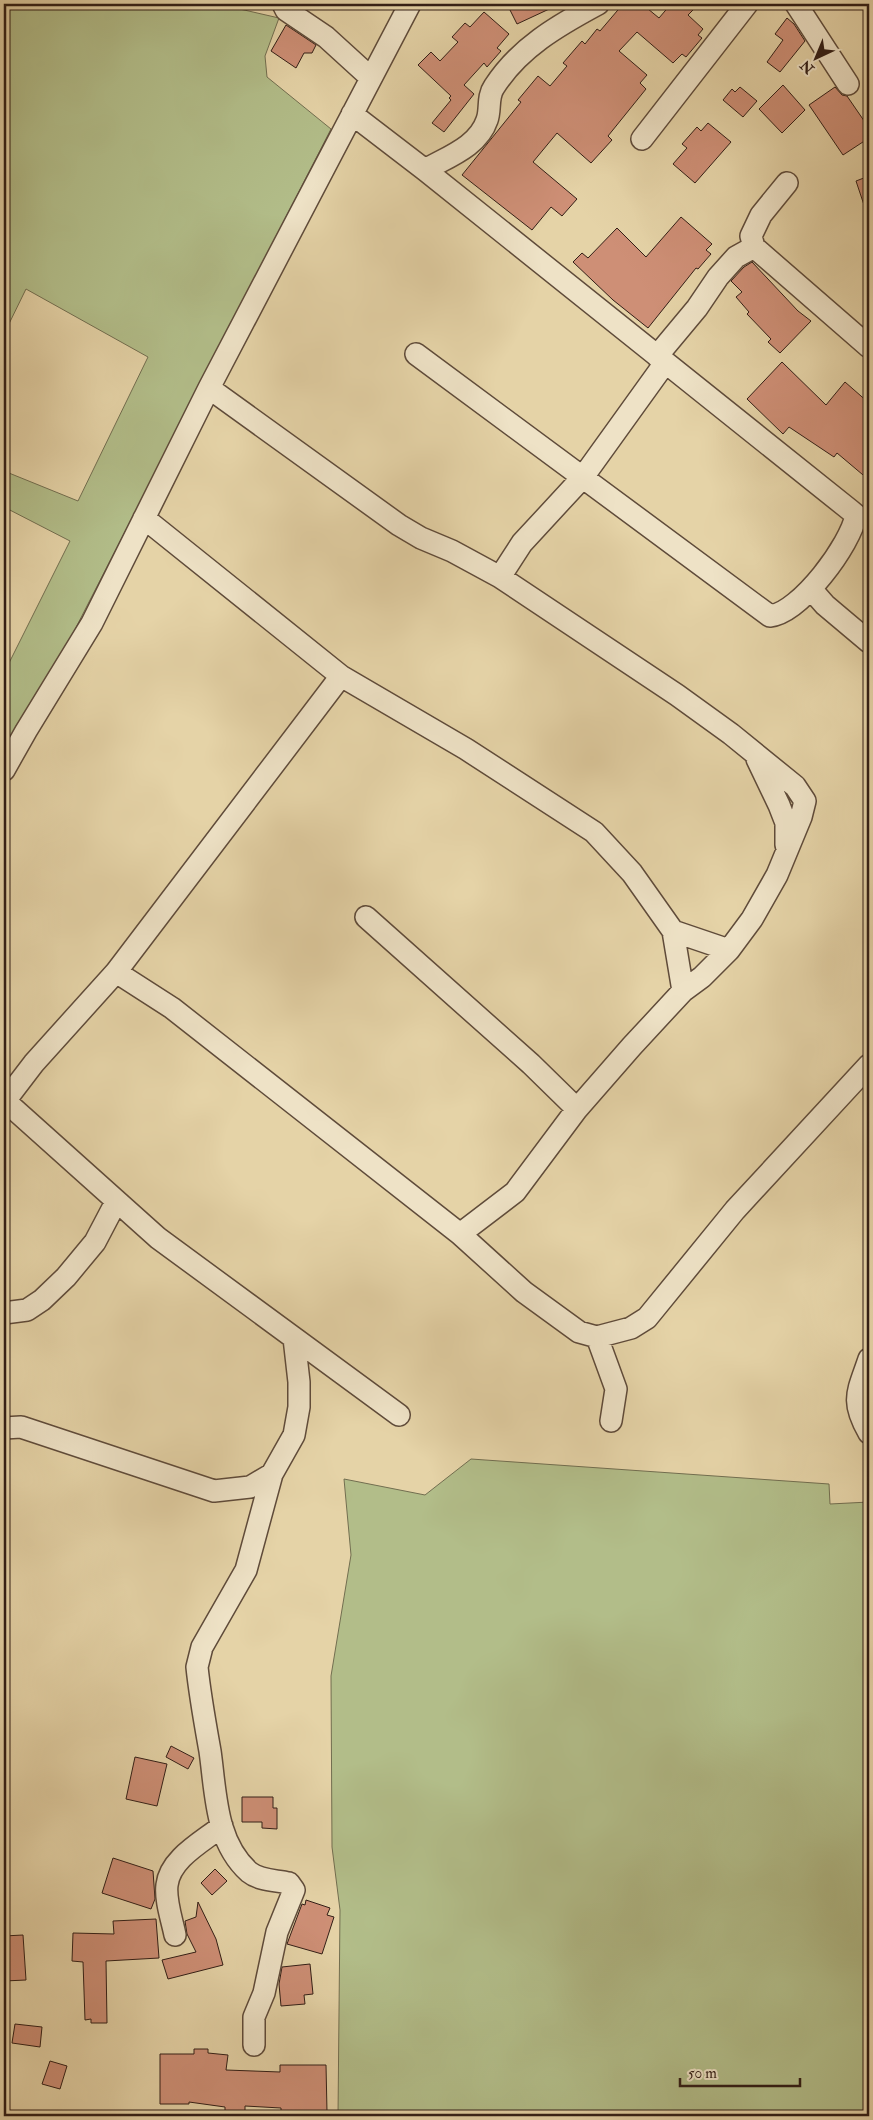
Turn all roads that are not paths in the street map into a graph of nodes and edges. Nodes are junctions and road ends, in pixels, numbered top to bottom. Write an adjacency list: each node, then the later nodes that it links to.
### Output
1 (283, 4): 6 (street)
2 (410, 4): 6 (street)
3 (598, 4): 10 (street)
4 (748, 4): 9 (street)
5 (796, 4): 7 (street)
6 (371, 78): 8 (street)
7 (848, 84)
8 (352, 114): 10 (street); 16 (street)
9 (642, 139)
10 (426, 170): 15 (street)
11 (787, 183): 12 (street)
12 (754, 247): 13 (street); 15 (street)
13 (869, 347)
14 (416, 354): 17 (street)
15 (661, 359): 17 (street); 20 (street)
16 (209, 388): 18 (street); 19 (street)
17 (583, 477): 19 (street); 20 (street)
18 (144, 518): 22 (street); 23 (street)
19 (500, 577): 26 (street)
20 (811, 589): 21 (street)
21 (869, 642)
22 (342, 676): 25 (street); 27 (street)
23 (4, 770)
24 (366, 917): 31 (street)
25 (673, 931): 26 (street); 28 (street)
26 (729, 950): 28 (street)
27 (116, 972): 30 (street); 33 (street)
28 (683, 991): 31 (street)
29 (869, 1065): 35 (street)
30 (4, 1100): 32 (street)
31 (577, 1109): 33 (street)
32 (116, 1202): 34 (street); 36 (street)
33 (460, 1234): 35 (street)
34 (4, 1313)
35 (597, 1337): 39 (street)
36 (294, 1338): 38 (street); 42 (street)
37 (869, 1359): 41 (street)
38 (399, 1415)
39 (611, 1421)
40 (4, 1428): 42 (street)
41 (869, 1433)
42 (272, 1474): 43 (street)
43 (222, 1826): 44 (street); 45 (street)
44 (175, 1935)
45 (254, 2045)

